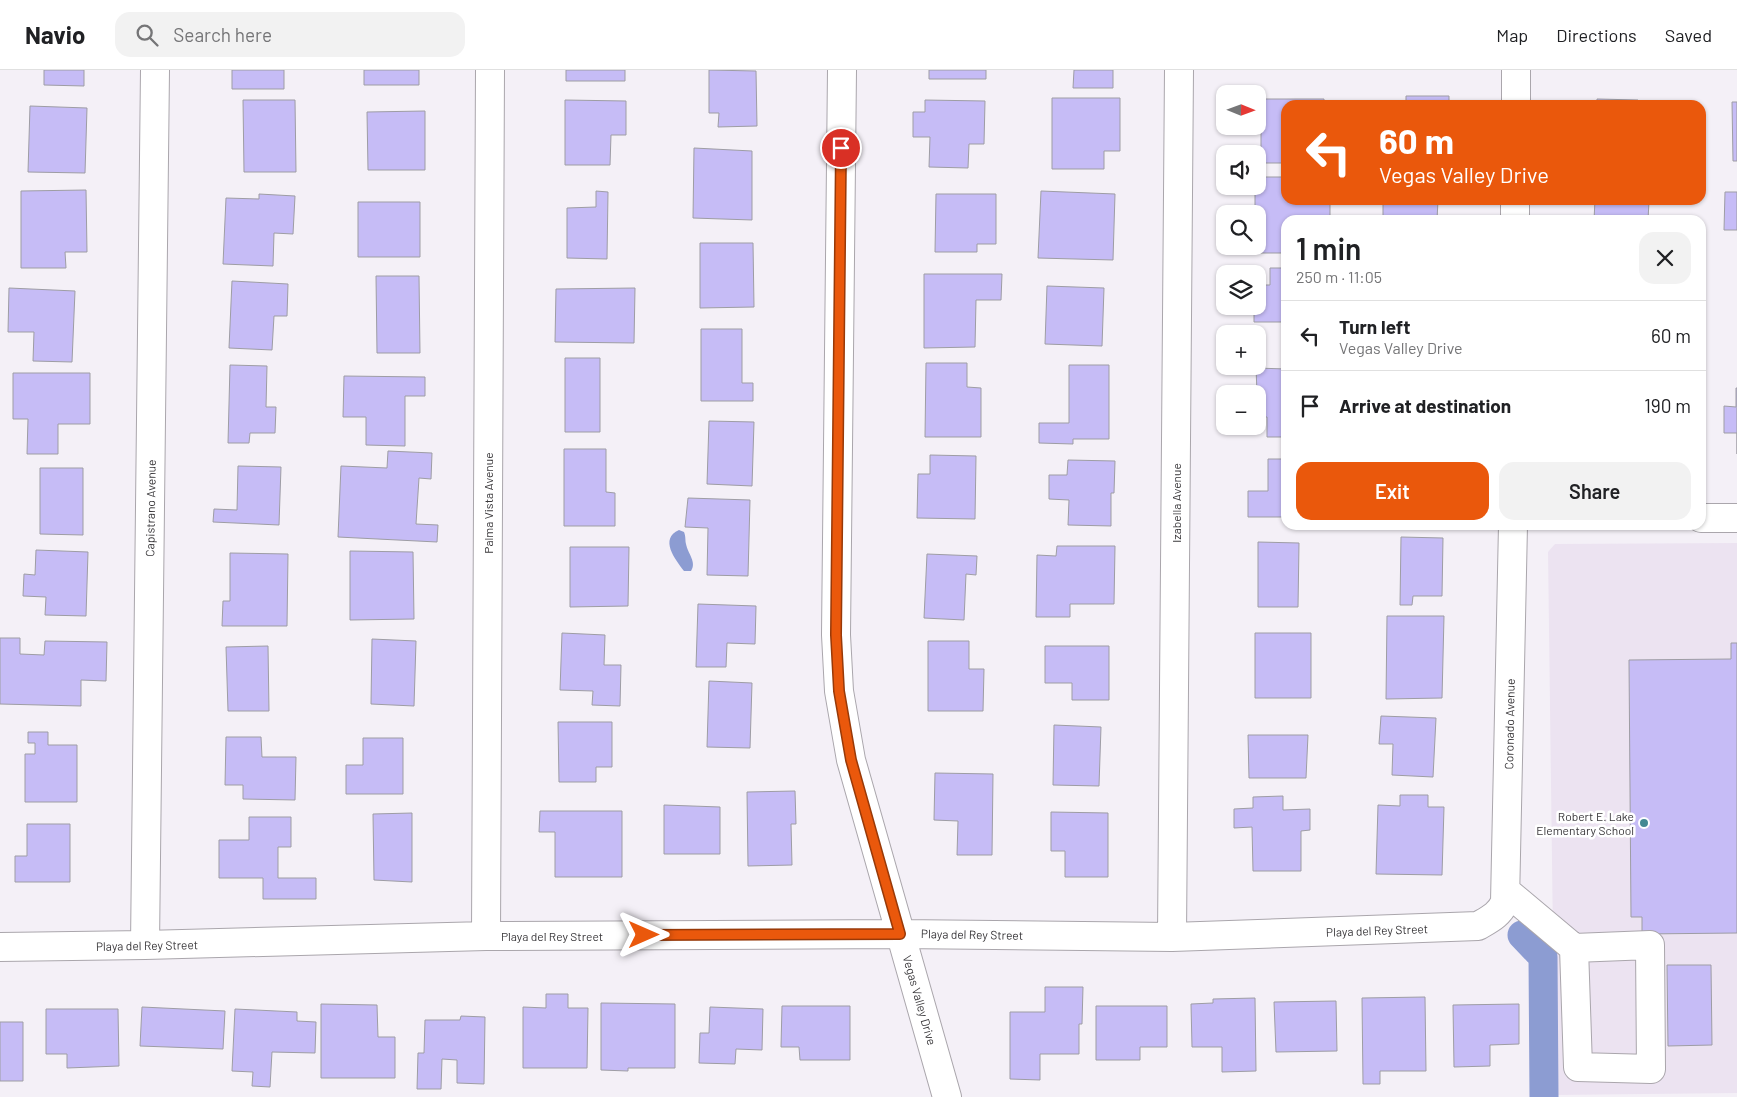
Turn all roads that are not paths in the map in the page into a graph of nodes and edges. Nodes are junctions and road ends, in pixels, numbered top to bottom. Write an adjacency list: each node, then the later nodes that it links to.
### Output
1 (155, 70): 15 (street, Capistrano Avenue)
2 (490, 70): 13 (street, Palma Vista Avenue)
3 (842, 70): 12 (street, Vegas Valley Drive)
4 (1179, 70): 14 (street, Izabella Avenue)
5 (1516, 70): 6 (street)
6 (1516, 100)
7 (1706, 518): 8 (street)
8 (1737, 518)
9 (1512, 530): 10 (street, Coronado Avenue)
10 (1506, 891): 11 (street, Coronado Avenue); 17 (street)
11 (1493, 918): 14 (street, Playa del Rey Street)
12 (900, 934): 13 (street, Playa del Rey Street); 14 (street, Playa del Rey Street); 18 (street, Vegas Valley Drive)
13 (486, 936): 15 (street, Playa del Rey Street)
14 (1172, 937)
15 (145, 946): 16 (street, Playa del Rey Street)
16 (0, 948)
17 (1574, 948): 17 (street)
18 (947, 1097)

